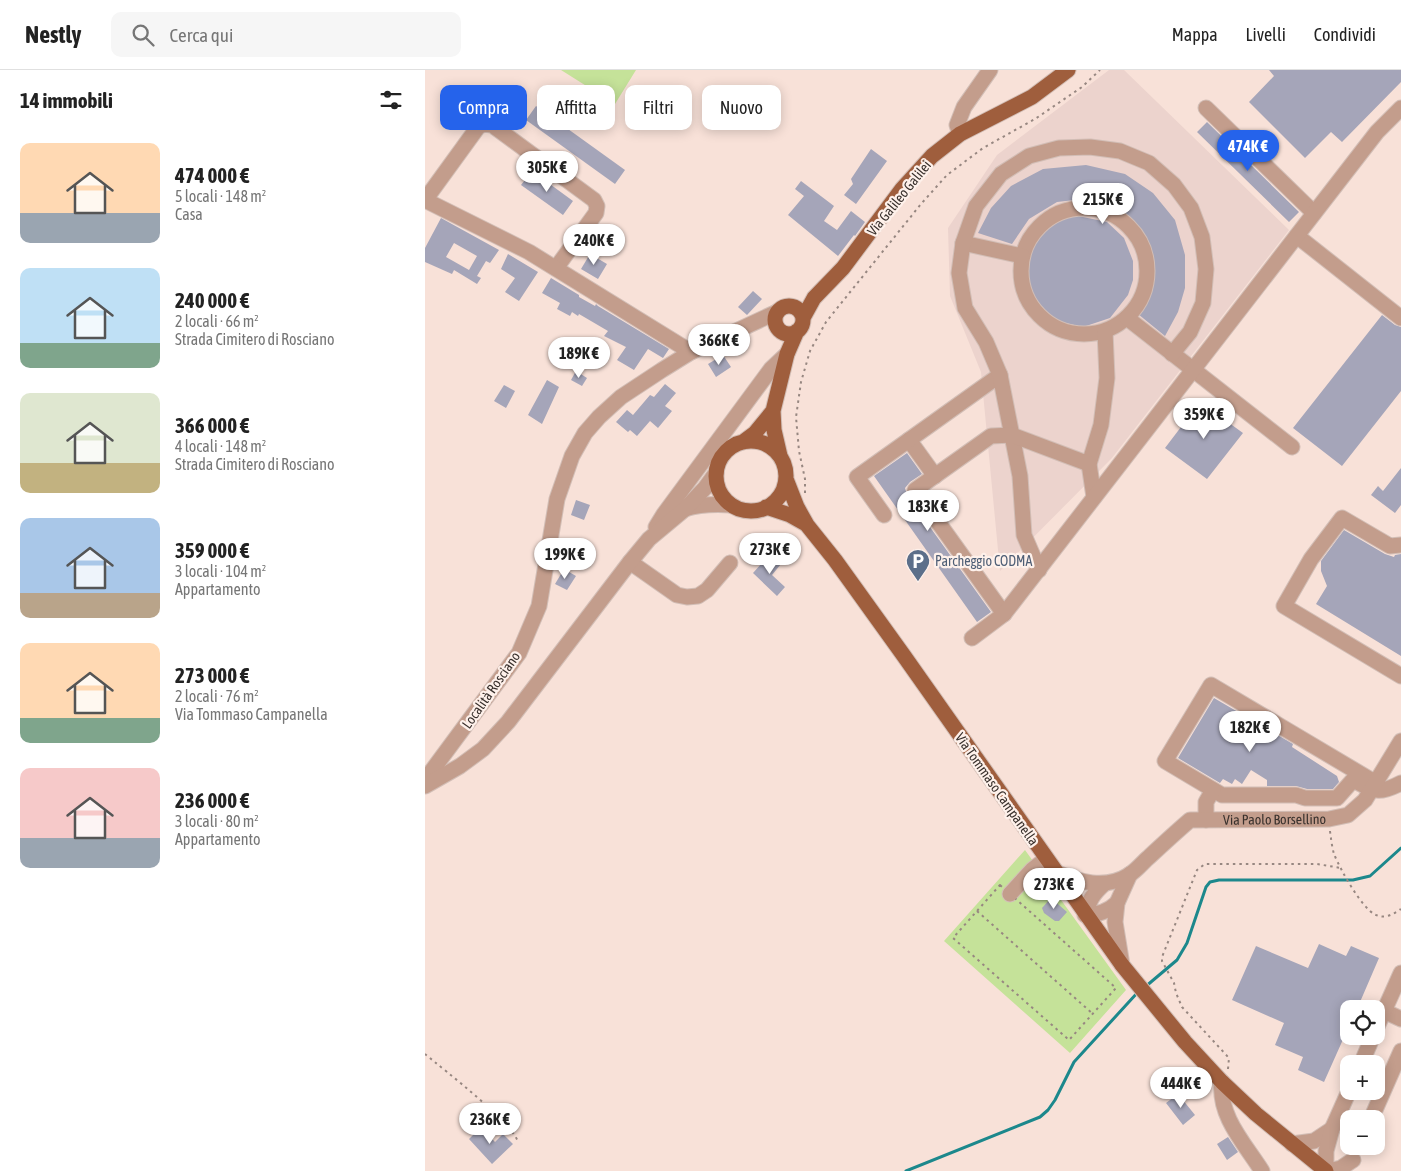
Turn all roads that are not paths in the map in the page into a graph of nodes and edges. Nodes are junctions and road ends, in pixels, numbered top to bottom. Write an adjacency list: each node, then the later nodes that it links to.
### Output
1 (990, 70): 5 (street)
2 (1068, 70): 5 (main road, Via Galileo Galilei)
3 (1206, 108): 7 (street)
4 (1401, 108): 7 (street)
5 (960, 134): 14 (main road, Via Galileo Galilei)
6 (425, 200): 11 (street); 11 (street)
7 (1314, 213): 8 (street)
8 (1297, 236): 13 (street); 19 (street)
9 (963, 243): 10 (street); 18 (street); 20 (street)
10 (1022, 256): 12 (street); 15 (street)
11 (556, 268): 16 (street)
12 (1127, 318): 15 (street); 18 (street)
13 (1401, 318)
14 (788, 321): 16 (street, Località Rosciano); 17 (main road)
15 (1105, 331): 27 (street)
16 (691, 352): 46 (street, Località Rosciano)
17 (787, 354): 21 (main road); 37 (street)
18 (1173, 354): 19 (street)
19 (1194, 371): 25 (street); 31 (street)
20 (1000, 375): 22 (street); 23 (street)
21 (773, 411): 24 (main road); 26 (main road)
22 (1012, 435): 27 (street); 29 (street); 41 (street)
23 (909, 440): 29 (street); 35 (street)
24 (743, 442): 26 (main road); 28 (main road)
25 (1292, 447)
26 (781, 458): 30 (main road)
27 (1089, 464): 31 (street)
28 (716, 473): 32 (main road); 34 (street, Località Rosciano)
29 (935, 476): 42 (street)
30 (786, 479): 33 (main road); 36 (main road, Via Tommaso Campanella)
31 (1094, 497): 41 (street)
32 (731, 505): 33 (main road); 34 (street, Località Rosciano)
33 (766, 507): 36 (main road, Via Tommaso Campanella)
34 (685, 509): 37 (street, Località Rosciano)
35 (883, 515)
36 (807, 524): 52 (main road, Via Tommaso Campanella)
37 (649, 539): 39 (street, Località Rosciano)
38 (1401, 545): 44 (street)
39 (630, 562): 40 (street); 48 (street, Località Rosciano)
40 (730, 563)
41 (1039, 570): 42 (street)
42 (1004, 614): 43 (street)
43 (972, 638)
44 (1401, 676)
45 (1401, 741): 49 (street, Via Paolo Borsellino)
46 (425, 780)
47 (1401, 783): 49 (street)
48 (425, 786)
49 (1374, 786): 50 (street); 50 (street); 51 (street, Via Paolo Borsellino)
50 (1213, 790): 51 (street)
51 (1206, 820): 53 (street, Via Paolo Borsellino)
52 (1051, 866): 54 (street, Via Paolo Borsellino); 55 (street); 57 (main road, Via Tommaso Campanella)
53 (1130, 874): 54 (street, Via Paolo Borsellino); 56 (street, Via Paolo Borsellino)
54 (1104, 884): 57 (street)
55 (1010, 894)
56 (1117, 902): 57 (street); 58 (street, Via Paolo Borsellino)
57 (1085, 915): 58 (main road, Via Tommaso Campanella)
58 (1122, 965): 64 (main road, Via Tommaso Campanella)
59 (1401, 973): 60 (street)
60 (1385, 1009)
61 (1385, 1011): 62 (street)
62 (1401, 1019)
63 (1401, 1051): 66 (street)
64 (1225, 1076): 68 (main road, Via Tommaso Campanella); 70 (street)
65 (1345, 1100): 67 (street)
66 (1375, 1110)
67 (1332, 1129): 68 (street); 71 (street)
68 (1292, 1144): 71 (main road, Via Tommaso Campanella)
69 (1354, 1159): 71 (street)
70 (1262, 1171)
71 (1327, 1171)

